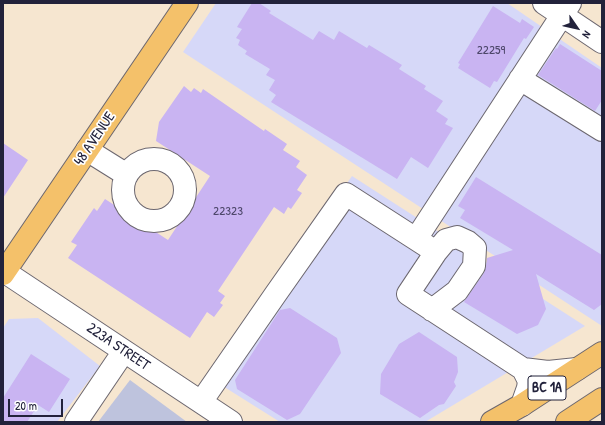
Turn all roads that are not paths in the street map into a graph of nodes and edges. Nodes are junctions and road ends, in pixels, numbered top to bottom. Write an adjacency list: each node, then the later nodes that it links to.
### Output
1 (187, 3): 7 (main road, 48 AVENUE)
2 (544, 3): 3 (street)
3 (566, 9): 4 (street); 5 (street)
4 (602, 42)
5 (520, 79): 6 (street); 9 (street)
6 (602, 130)
7 (87, 150): 8 (street); 11 (main road, 48 AVENUE)
8 (127, 175)
9 (416, 239): 10 (street); 18 (street)
10 (436, 252): 12 (street); 12 (street)
11 (4, 273): 13 (street, 223A STREET)
12 (432, 310): 15 (street)
13 (124, 351): 18 (street, 223A STREET); 20 (street)
14 (602, 353): 16 (main road, BC 1A)
15 (523, 369): 16 (street); 19 (street)
16 (577, 369): 19 (main road, BC 1A)
17 (602, 399): 23 (main road, BC 1A)
18 (202, 402): 21 (street, 223A STREET)
19 (522, 405): 22 (main road, BC 1A)
20 (76, 422)
21 (231, 422)
22 (492, 422)
23 (567, 422)

